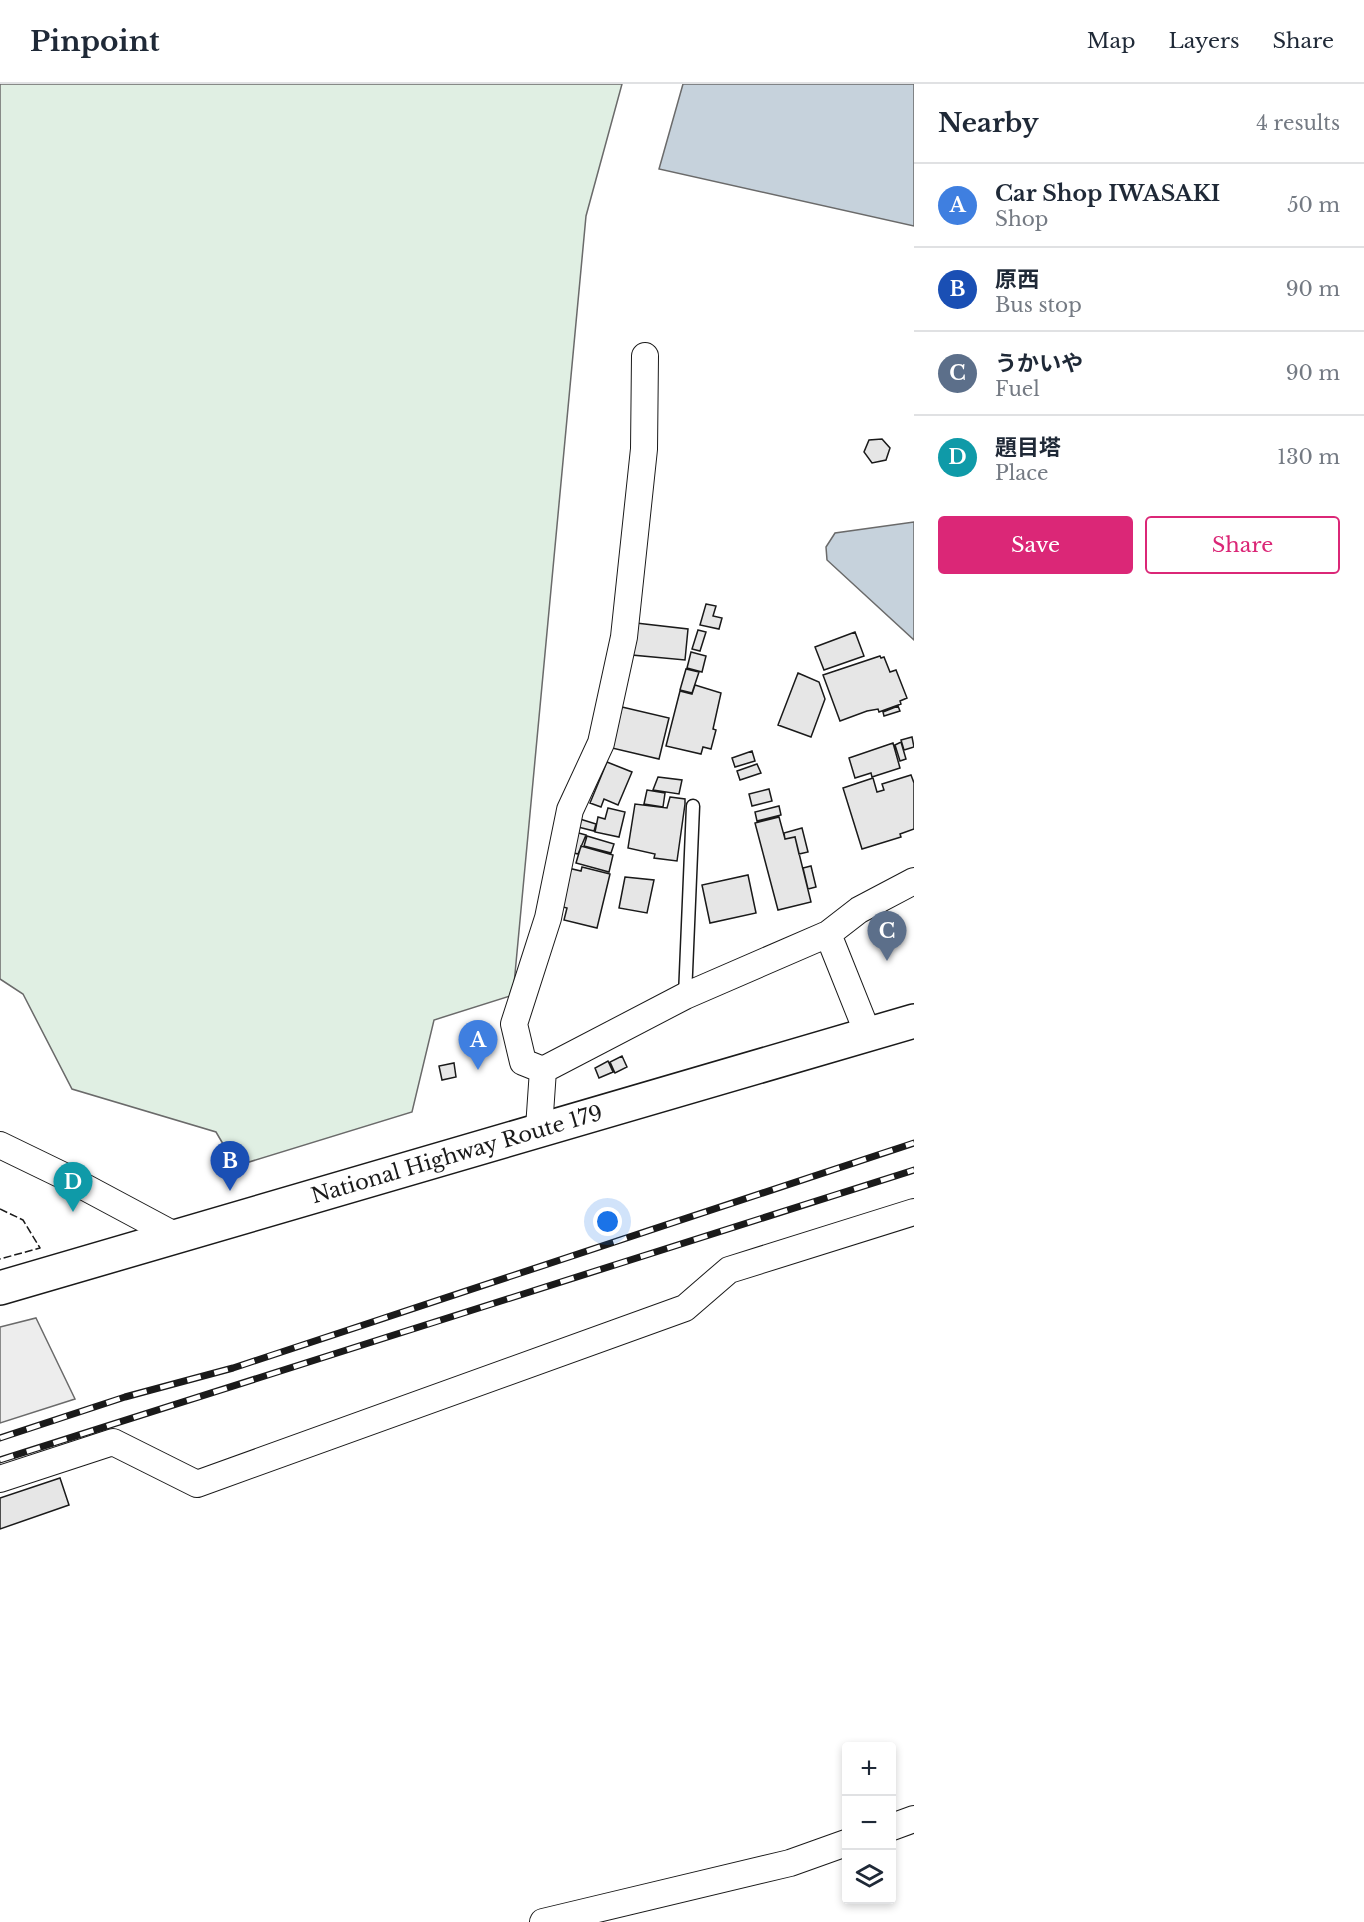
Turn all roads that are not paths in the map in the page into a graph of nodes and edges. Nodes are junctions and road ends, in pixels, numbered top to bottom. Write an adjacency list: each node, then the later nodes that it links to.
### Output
1 (645, 356): 8 (street)
2 (693, 806): 5 (lane)
3 (914, 880): 4 (street)
4 (828, 934): 5 (street); 7 (street)
5 (685, 996): 8 (street)
6 (914, 1021): 7 (highway, National Highway Route 179)
7 (868, 1034): 9 (highway, National Highway Route 179)
8 (543, 1070): 9 (street)
9 (539, 1128): 12 (highway, National Highway Route 179)
10 (0, 1145): 12 (street)
11 (914, 1212): 14 (street)
12 (178, 1237): 13 (highway, National Highway Route 179)
13 (0, 1288)
14 (0, 1479)
15 (914, 1819): 16 (street)
16 (896, 1825)
17 (842, 1844): 18 (street)
18 (543, 1922)

